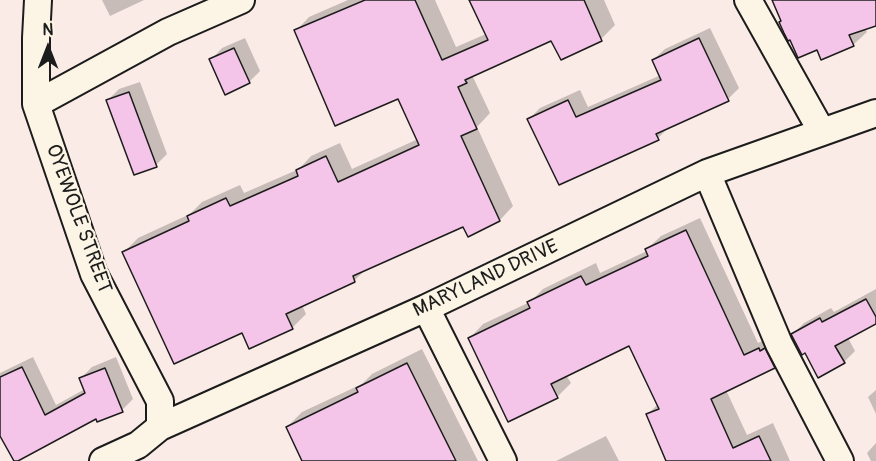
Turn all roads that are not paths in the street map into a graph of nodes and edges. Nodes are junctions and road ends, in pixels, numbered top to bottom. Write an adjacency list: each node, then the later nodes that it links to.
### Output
1 (38, 0): 4 (street, OYEWOLE STREET)
2 (241, 0): 4 (street)
3 (748, 0): 6 (street)
4 (36, 104): 9 (street, OYEWOLE STREET)
5 (876, 113): 6 (street, MARYLAND DRIVE)
6 (822, 132): 7 (street, MARYLAND DRIVE)
7 (707, 173): 8 (street, MARYLAND DRIVE); 12 (street)
8 (426, 308): 9 (street, MARYLAND DRIVE); 11 (street)
9 (160, 428): 10 (street, MARYLAND DRIVE)
10 (103, 461)
11 (503, 461)
12 (840, 461)

